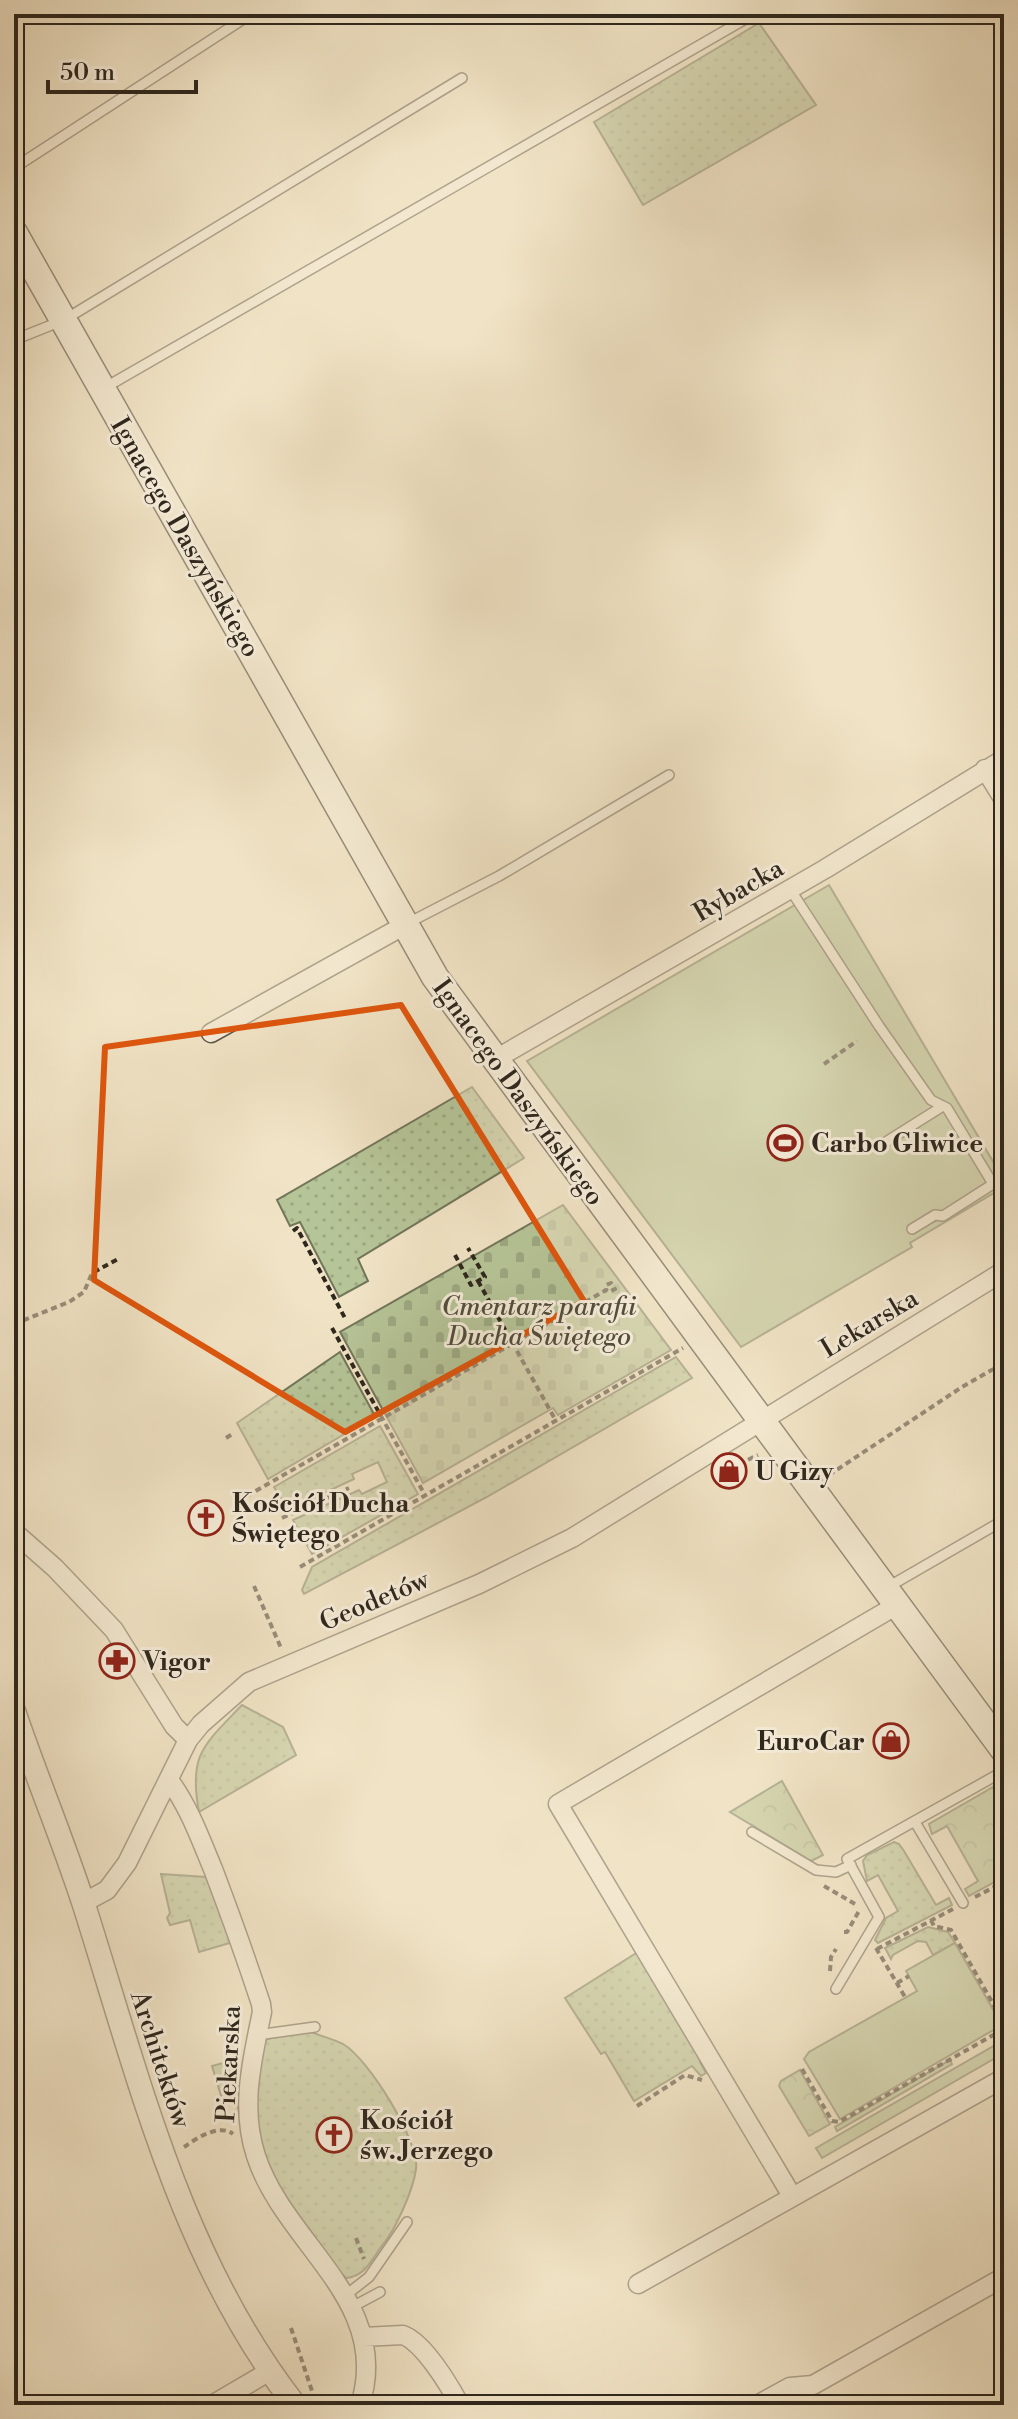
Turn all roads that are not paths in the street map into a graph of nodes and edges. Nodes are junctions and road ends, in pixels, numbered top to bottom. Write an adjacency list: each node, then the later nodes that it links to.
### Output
1 (251, 14): 4 (lane)
2 (754, 14): 8 (lane, Ignacego Daszyńskiego)
3 (462, 78): 6 (lane)
4 (14, 168)
5 (14, 233): 6 (main road, Ignacego Daszyńskiego)
6 (64, 320): 7 (lane); 8 (main road, Ignacego Daszyńskiego)
7 (14, 340)
8 (103, 389): 14 (main road, Ignacego Daszyńskiego)
9 (1004, 759): 10 (street, Rybacka)
10 (985, 769): 12 (street); 13 (street, Rybacka)
11 (669, 775): 14 (lane)
12 (1004, 800)
13 (790, 889): 16 (street, Rybacka); 17 (lane)
14 (405, 925): 15 (street); 16 (main road, Ignacego Daszyńskiego)
15 (211, 1033)
16 (494, 1060): 21 (main road, Ignacego Daszyńskiego)
17 (943, 1106): 18 (lane); 19 (lane)
18 (881, 1145)
19 (912, 1229)
20 (1004, 1271): 21 (street, Lekarska)
21 (760, 1420): 24 (main road, Ignacego Daszyńskiego); 26 (street, Geodetów)
22 (1004, 1520): 24 (lane)
23 (14, 1532): 26 (street)
24 (891, 1597): 27 (main road, Ignacego Daszyńskiego); 39 (street)
25 (14, 1711): 33 (street, Architektów)
26 (188, 1740): 29 (street, Geodetów)
27 (1004, 1750)
28 (1004, 1771): 30 (lane)
29 (169, 1780): 33 (street, Geodetów); 37 (street, Piekarska)
30 (915, 1822): 32 (lane); 34 (lane)
31 (752, 1832): 32 (lane)
32 (851, 1865): 35 (lane)
33 (83, 1903): 46 (street, Architektów)
34 (963, 1903)
35 (836, 1989)
36 (315, 2027): 37 (lane)
37 (257, 2035): 44 (street, Piekarska)
38 (1004, 2078): 39 (street)
39 (792, 2196): 42 (street)
40 (407, 2222): 44 (lane)
41 (1004, 2277): 51 (street)
42 (638, 2284)
43 (380, 2292): 44 (lane)
44 (349, 2301): 45 (street, Piekarska)
45 (363, 2337): 49 (street, Piekarska); 50 (street)
46 (270, 2371): 47 (street, Architektów); 48 (street)
47 (306, 2403)
48 (212, 2405)
49 (360, 2405)
50 (460, 2405)
51 (757, 2405)

